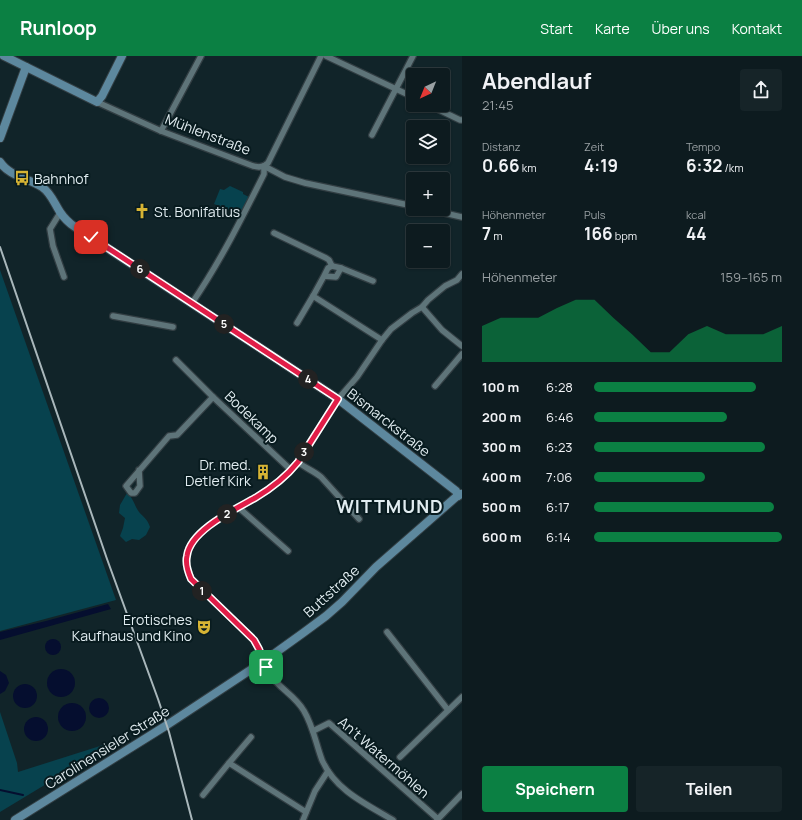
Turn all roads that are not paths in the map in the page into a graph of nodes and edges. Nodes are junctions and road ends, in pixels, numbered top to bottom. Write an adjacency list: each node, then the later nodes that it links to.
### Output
1 (4, 56): 7 (street, Mühlenstraße)
2 (122, 56): 10 (street)
3 (201, 56): 13 (street)
4 (321, 56): 17 (street)
5 (326, 56): 8 (street)
6 (413, 56): 8 (street)
7 (26, 67): 10 (street, Mühlenstraße); 15 (street)
8 (397, 88): 9 (street); 14 (street)
9 (406, 93)
10 (98, 102): 13 (street, Mühlenstraße)
11 (443, 112): 12 (street)
12 (462, 120)
13 (161, 131): 17 (street, Mühlenstraße)
14 (372, 135)
15 (0, 138)
16 (0, 162): 19 (street, Bismarckstraße)
17 (264, 166): 18 (street, Mühlenstraße); 30 (street)
18 (406, 205)
19 (60, 213): 27 (street); 30 (street, Bismarckstraße)
20 (450, 214): 21 (street)
21 (462, 217)
22 (274, 233): 23 (street)
23 (332, 266): 24 (street); 26 (street)
24 (342, 268): 26 (street); 28 (street)
25 (462, 274): 31 (street)
26 (324, 276): 29 (street)
27 (64, 277)
28 (373, 281)
29 (313, 296): 33 (street); 35 (street)
30 (192, 303): 41 (street, Bismarckstraße)
31 (422, 307): 35 (street); 36 (street)
32 (113, 316): 34 (street)
33 (297, 323)
34 (173, 327)
35 (382, 340): 41 (street)
36 (462, 346)
37 (462, 354): 39 (street)
38 (176, 360): 40 (street, Bodekamp)
39 (435, 386)
40 (214, 397): 43 (street, Bodekamp); 44 (street, Bodekamp)
41 (338, 399): 42 (street); 45 (street, Bismarckstraße)
42 (298, 462): 44 (street); 47 (street)
43 (139, 470)
44 (291, 470): 46 (street)
45 (460, 495): 50 (street, Buttstraße)
46 (238, 507): 48 (street); 50 (street)
47 (360, 519)
48 (288, 551)
49 (387, 632): 53 (street)
50 (264, 661): 51 (street, Buttstraße); 54 (street)
51 (212, 695): 62 (street, Carolinensieler Straße)
52 (462, 697): 53 (street)
53 (448, 710): 56 (street)
54 (313, 731): 58 (street); 65 (street, An't Watermöhlen)
55 (251, 737): 57 (street)
56 (400, 757)
57 (229, 763): 60 (street); 61 (street)
58 (328, 771): 61 (street); 64 (street)
59 (462, 794): 65 (street)
60 (203, 795)
61 (306, 812): 63 (street)
62 (15, 820)
63 (303, 820)
64 (393, 820)
65 (437, 820)

